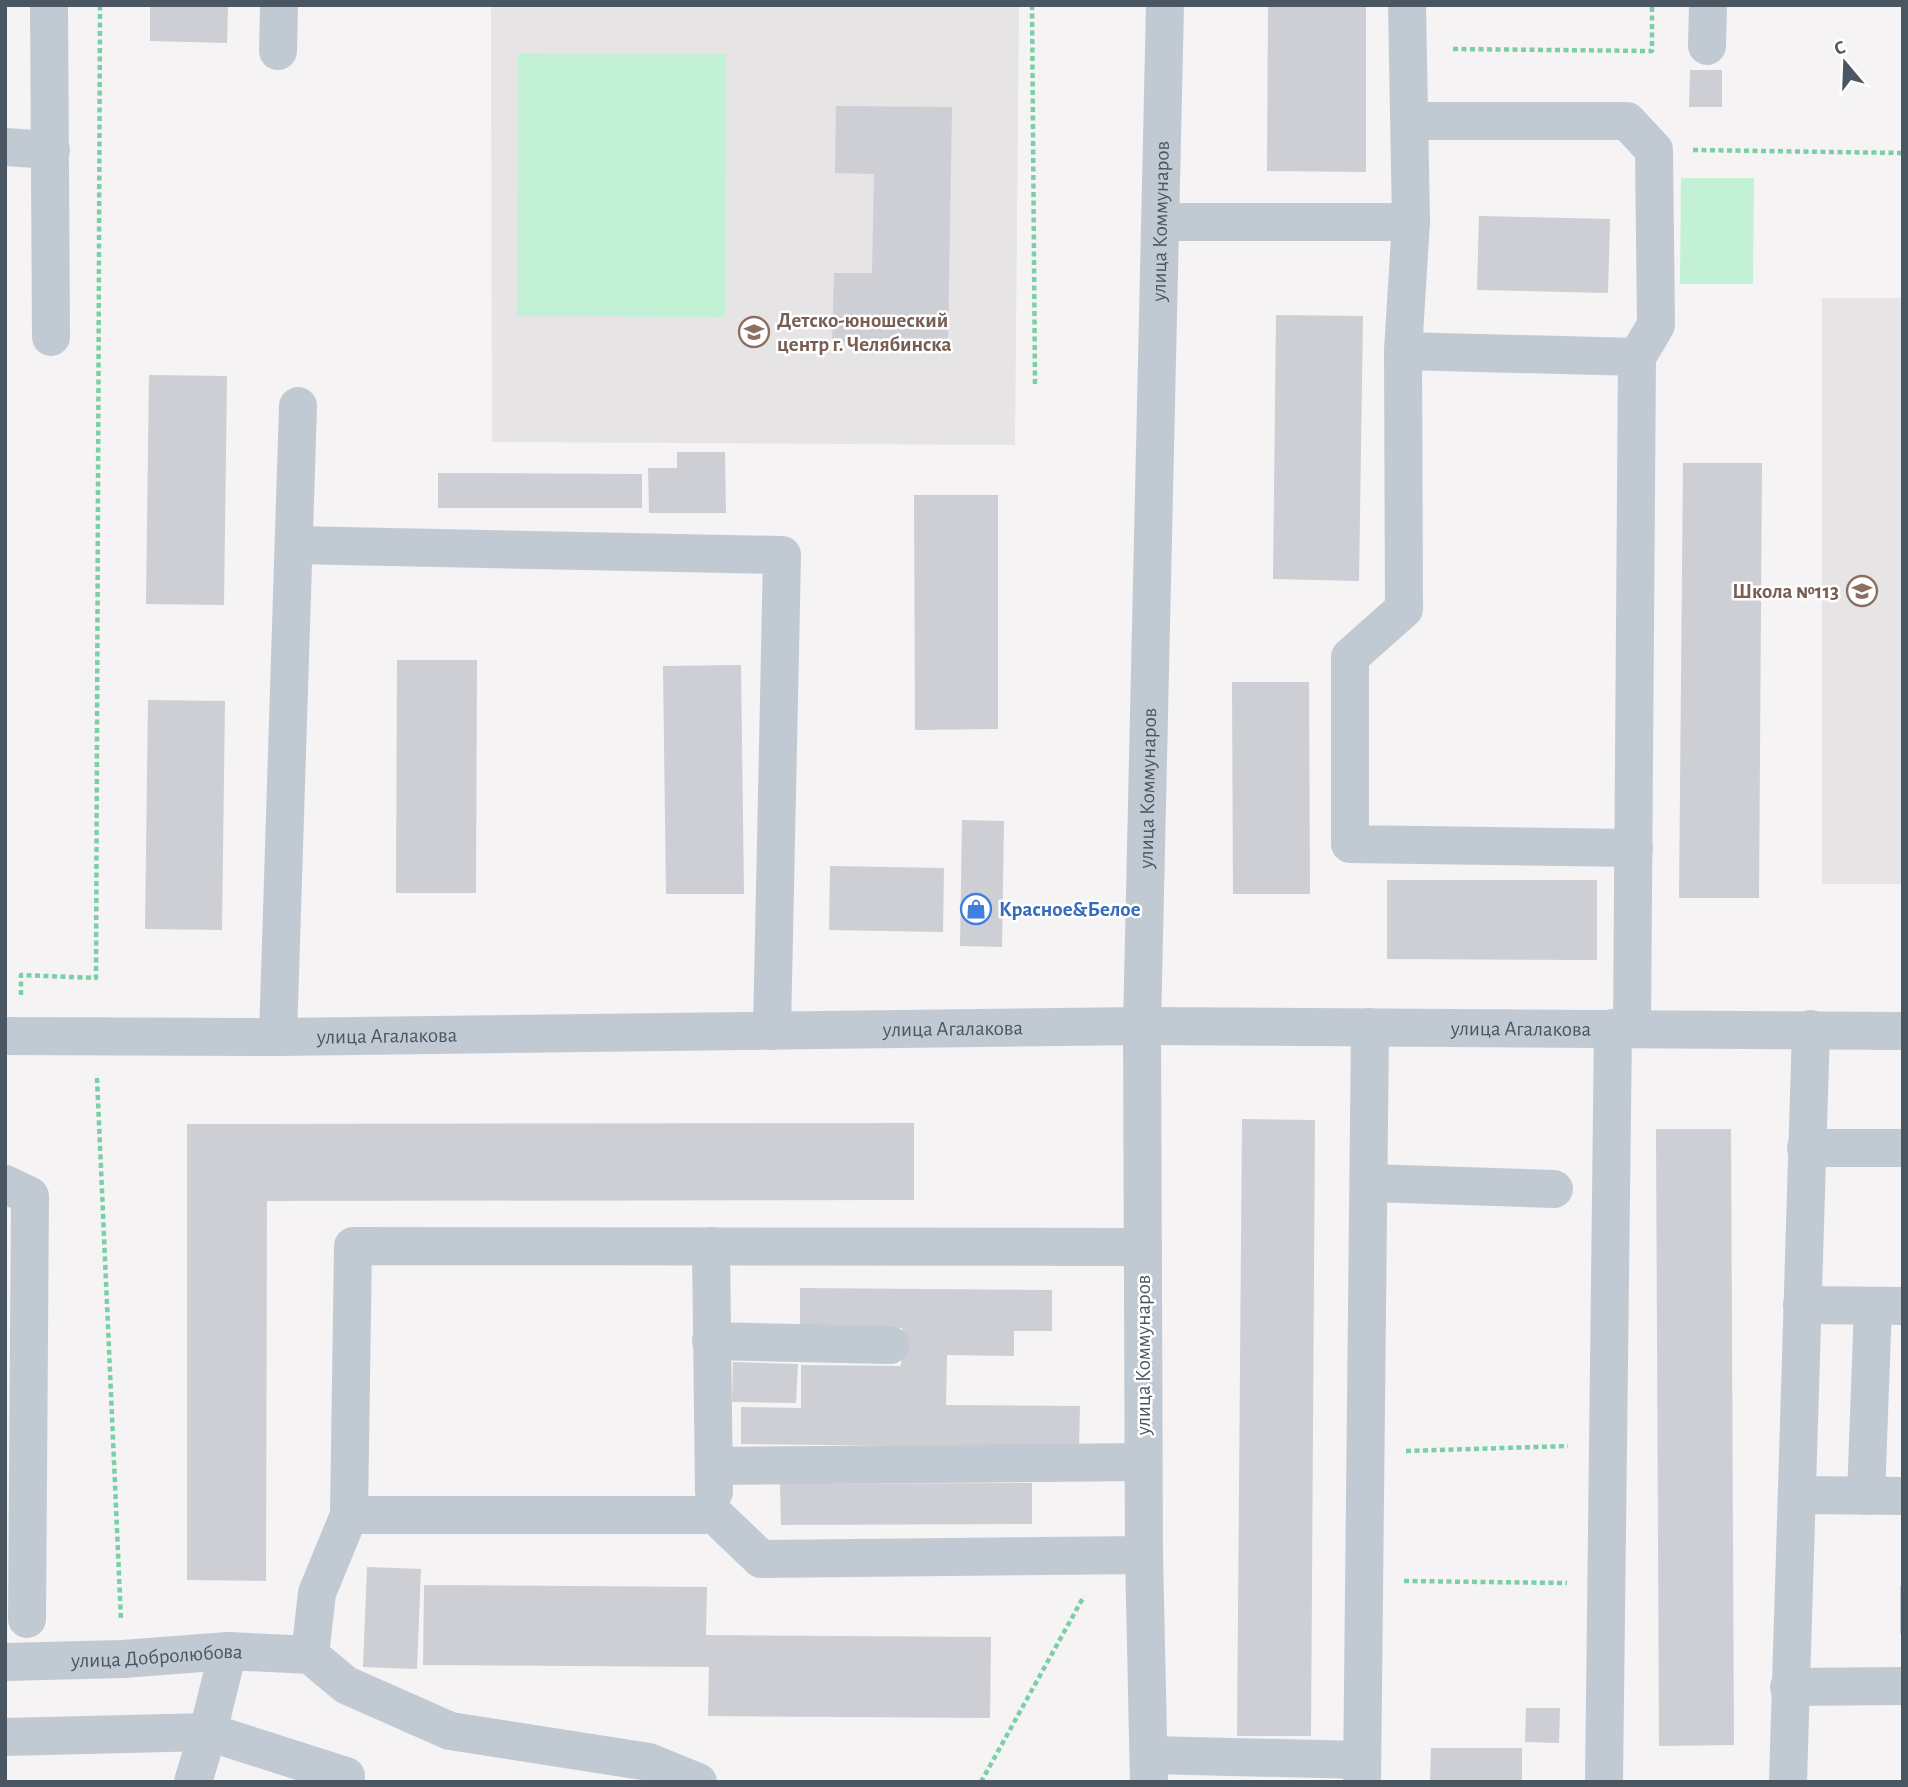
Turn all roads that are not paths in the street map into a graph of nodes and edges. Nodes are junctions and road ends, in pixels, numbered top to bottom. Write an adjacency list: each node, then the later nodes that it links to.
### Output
1 (49, 5): 10 (street)
2 (279, 5): 7 (street)
3 (1165, 5): 11 (street, улица Коммунаров)
4 (1407, 5): 8 (street)
5 (1708, 5): 6 (street)
6 (1707, 46)
7 (278, 51)
8 (1410, 121): 12 (street); 15 (street)
9 (5, 148): 10 (street)
10 (51, 150): 13 (street)
11 (1161, 222): 12 (street); 19 (street, улица Коммунаров)
12 (1411, 222): 14 (street)
13 (51, 337)
14 (1403, 351): 15 (street); 18 (street)
15 (1637, 357): 18 (street)
16 (298, 406): 17 (street)
17 (294, 545): 23 (street); 26 (street)
18 (1634, 848): 21 (street)
19 (1143, 1026): 20 (street, улица Агалакова); 23 (street, улица Агалакова); 33 (street, улица Коммунаров)
20 (1370, 1027): 21 (street, улица Агалакова); 29 (street)
21 (1623, 1028): 22 (street, улица Агалакова); 59 (street)
22 (1811, 1029): 24 (street, улица Агалакова); 27 (street)
23 (772, 1031): 26 (street, улица Агалакова)
24 (1903, 1031)
25 (13, 1036): 26 (street, улица Агалакова)
26 (278, 1037)
27 (1806, 1148): 28 (street); 34 (street)
28 (1903, 1148)
29 (1370, 1183): 31 (street); 55 (street)
30 (5, 1184): 46 (street)
31 (1553, 1189)
32 (711, 1246): 33 (street); 36 (street); 43 (street)
33 (1143, 1247): 38 (street, улица Коммунаров)
34 (1802, 1305): 35 (street); 40 (street)
35 (1888, 1306): 41 (street)
36 (712, 1341): 37 (street); 39 (street)
37 (890, 1346)
38 (1143, 1462): 39 (street); 45 (street, улица Коммунаров)
39 (714, 1466): 44 (street)
40 (1797, 1495): 41 (street); 51 (street)
41 (1866, 1496): 42 (street)
42 (1903, 1496)
43 (349, 1515): 44 (street); 48 (street)
44 (715, 1515): 45 (street)
45 (1144, 1555): 54 (street, улица Коммунаров)
46 (27, 1619)
47 (228, 1651): 48 (street, улица Добролюбова); 49 (street, улица Добролюбова); 52 (street)
48 (310, 1655): 58 (street)
49 (5, 1662)
50 (1903, 1686): 51 (street)
51 (1789, 1687): 60 (street)
52 (208, 1732): 53 (street); 56 (street); 57 (street)
53 (5, 1737)
54 (1149, 1768): 55 (street)
55 (1362, 1771)
56 (192, 1782)
57 (345, 1782)
58 (698, 1782)
59 (1604, 1782)
60 (1788, 1782)

